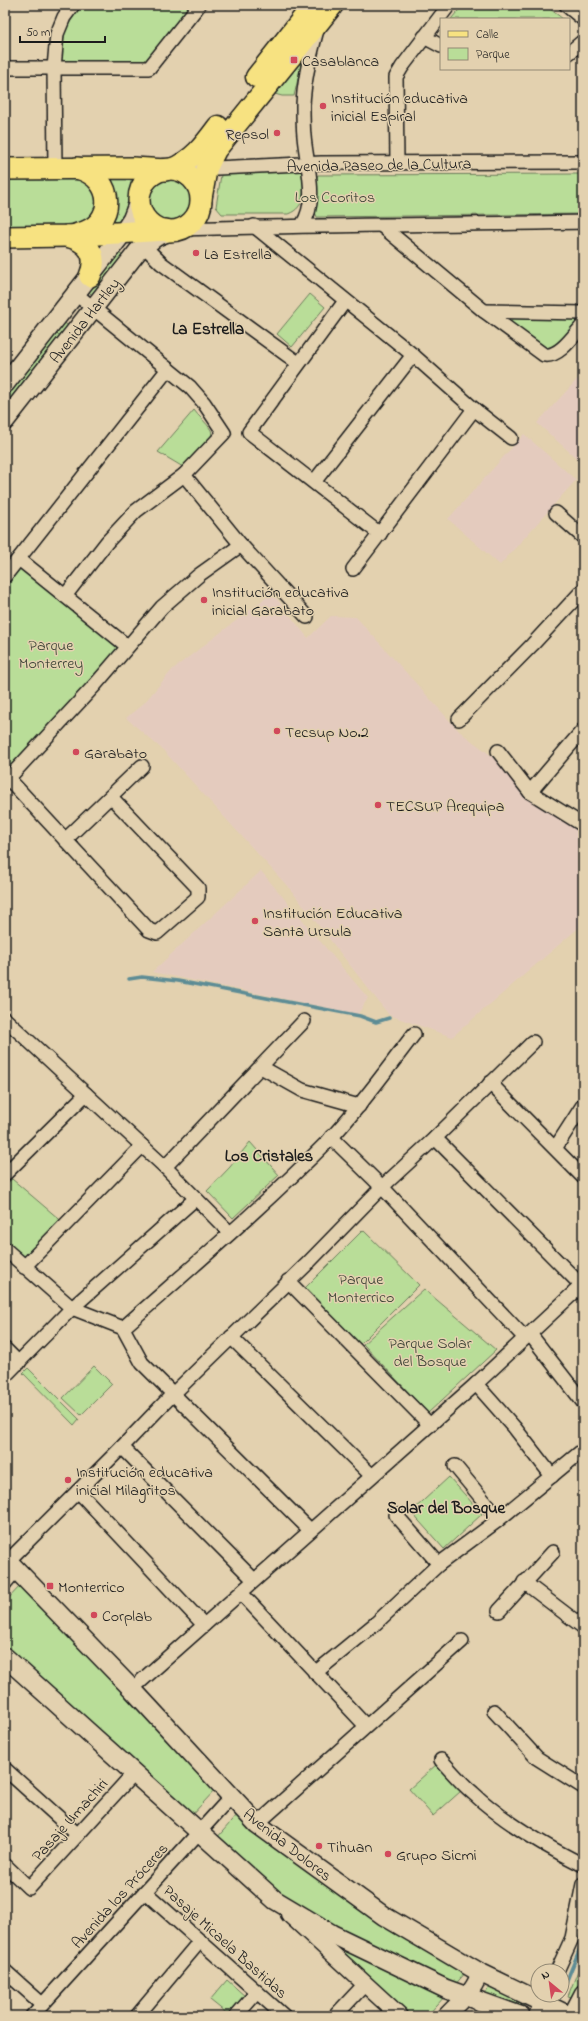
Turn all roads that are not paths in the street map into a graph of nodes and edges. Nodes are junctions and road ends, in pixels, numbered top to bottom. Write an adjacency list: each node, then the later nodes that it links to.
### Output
1 (74, 5): 13 (street)
2 (199, 5): 13 (street)
3 (333, 5): 6 (main road)
4 (449, 5): 8 (street)
5 (566, 5): 7 (street)
6 (316, 14): 15 (street); 18 (main road); 21 (main road)
7 (583, 19)
8 (424, 37): 10 (street); 16 (street)
9 (583, 41): 11 (street)
10 (440, 45)
11 (570, 52)
12 (5, 68): 13 (street)
13 (54, 68): 20 (street)
14 (583, 162): 16 (street, Avenida Paseo de la Cultura)
15 (308, 163): 16 (street, Avenida Paseo de la Cultura); 18 (street, Avenida Paseo de la Cultura); 25 (street)
16 (397, 163)
17 (76, 168): 20 (highway, Avenida Paseo de la Cultura); 21 (highway, Avenida Paseo de la Cultura); 31 (highway)
18 (207, 168): 21 (street, Avenida Paseo de la Cultura); 23 (main road)
19 (5, 169): 20 (highway, Avenida Paseo de la Cultura)
20 (55, 169)
21 (171, 170): 22 (highway); 23 (highway)
22 (139, 201): 28 (highway); 29 (main road, Avenida Hartley)
23 (201, 201): 28 (highway)
24 (583, 222): 27 (street)
25 (302, 225): 26 (street); 27 (street)
26 (254, 226): 28 (street); 35 (street)
27 (382, 226): 37 (street)
28 (173, 230): 29 (highway); 32 (main road, Avenida Hartley)
29 (123, 233): 31 (highway); 33 (main road, Avenida Hartley)
30 (5, 236): 31 (highway)
31 (67, 236): 33 (highway)
32 (144, 246): 36 (main road, Avenida Hartley); 41 (street)
33 (90, 276): 34 (main road, Avenida Hartley)
34 (76, 294): 36 (street); 43 (main road, Avenida Hartley)
35 (345, 301): 40 (street); 41 (street)
36 (93, 308): 42 (street); 45 (main road, Avenida Hartley)
37 (484, 311): 38 (street); 39 (street)
38 (583, 313)
39 (583, 325)
40 (413, 355): 44 (street); 48 (street)
41 (298, 363): 48 (street)
42 (168, 369): 47 (street); 53 (street)
43 (5, 384)
44 (474, 409): 46 (street); 50 (street)
45 (5, 421)
46 (511, 438)
47 (184, 475): 52 (street); 57 (street)
48 (314, 482): 50 (street)
49 (556, 513): 51 (street)
50 (380, 534): 54 (street)
51 (583, 537)
52 (241, 545): 58 (street); 59 (street)
53 (19, 559): 55 (street); 57 (street)
54 (353, 569)
55 (5, 576)
56 (583, 590): 60 (street)
57 (65, 596): 59 (street)
58 (307, 617)
59 (127, 646): 64 (street)
60 (459, 719)
61 (583, 730): 65 (street)
62 (498, 751): 65 (street)
63 (142, 766): 66 (street)
64 (7, 778): 68 (street)
65 (530, 792): 67 (street)
66 (111, 797): 68 (street); 68 (street)
67 (583, 825)
68 (65, 840)
69 (304, 1022): 73 (street)
70 (7, 1023): 75 (street)
71 (414, 1034): 77 (street)
72 (532, 1042): 74 (street)
73 (261, 1067): 77 (street); 82 (street)
74 (490, 1083): 79 (street); 81 (street)
75 (86, 1094): 80 (street); 83 (street)
76 (583, 1105): 81 (street)
77 (359, 1106): 78 (street)
78 (331, 1137): 85 (street); 87 (street)
79 (435, 1138): 85 (street); 91 (street)
80 (142, 1146): 82 (street); 89 (street)
81 (556, 1147): 84 (street)
82 (165, 1167): 86 (street)
83 (5, 1174)
84 (583, 1177)
85 (382, 1187): 90 (street); 94 (street)
86 (194, 1199): 87 (street); 92 (street)
87 (230, 1233): 93 (street)
88 (5, 1249): 89 (street)
89 (24, 1267): 92 (street)
90 (288, 1281): 95 (street); 102 (street)
91 (582, 1286): 94 (street)
92 (72, 1308): 93 (street); 97 (street)
93 (123, 1328): 100 (street)
94 (527, 1336): 99 (street); 101 (street)
95 (231, 1337): 100 (street); 106 (street)
96 (5, 1349): 97 (street)
97 (19, 1363): 98 (street)
98 (5, 1376)
99 (476, 1384): 102 (street); 107 (street)
100 (173, 1394): 103 (street); 111 (street)
101 (583, 1402)
102 (430, 1425): 106 (street)
103 (122, 1448): 108 (street); 115 (street)
104 (583, 1450): 107 (street)
105 (455, 1466): 110 (street)
106 (371, 1475): 111 (street)
107 (552, 1476): 110 (street)
108 (78, 1491): 113 (street); 120 (street)
109 (396, 1515): 114 (street)
110 (497, 1521): 114 (street)
111 (310, 1530): 115 (street)
112 (552, 1552): 116 (street)
113 (10, 1563): 117 (street); 125 (main road, Avenida Dolores)
114 (439, 1564): 124 (street)
115 (254, 1580): 118 (street)
116 (524, 1582): 119 (street); 121 (street)
117 (5, 1583)
118 (241, 1593): 120 (street); 124 (street)
119 (499, 1611)
120 (204, 1626): 125 (street)
121 (583, 1627)
122 (462, 1641): 127 (street)
123 (5, 1657): 130 (main road)
124 (316, 1673): 127 (street)
125 (132, 1689): 132 (main road, Avenida Dolores)
126 (494, 1711): 131 (street)
127 (366, 1726): 133 (street)
128 (441, 1760): 136 (street)
129 (6, 1773): 135 (street)
130 (134, 1773): 134 (main road); 135 (street, Pasaje Umachiri)
131 (583, 1787)
132 (231, 1798): 133 (main road, Avenida Dolores); 134 (street, Avenida los Próceres)
133 (257, 1824): 144 (main road, Avenida Dolores)
134 (200, 1832): 139 (street, Avenida los Próceres); 140 (main road)
135 (78, 1835): 137 (street, Pasaje Umachiri)
136 (583, 1865)
137 (5, 1866)
138 (583, 1884): 142 (street)
139 (144, 1892): 141 (street, Pasaje Micaela Bastidas); 149 (street, Avenida los Próceres)
140 (275, 1900): 145 (street); 148 (main road)
141 (200, 1941): 146 (street, Pasaje Micaela Bastidas); 153 (street)
142 (561, 1963)
143 (5, 1971): 149 (street)
144 (480, 1972): 148 (street); 150 (main road, Avenida Dolores)
145 (364, 1984): 156 (street); 157 (street)
146 (257, 1992): 154 (street); 155 (street, Pasaje Micaela Bastidas)
147 (583, 1993): 151 (street)
148 (464, 1996): 158 (street); 159 (main road)
149 (42, 2004): 152 (street, Avenida los Próceres)
150 (543, 2005): 151 (main road, Avenida Dolores)
151 (569, 2015)
152 (32, 2016)
153 (137, 2016)
154 (236, 2016)
155 (284, 2016)
156 (335, 2016)
157 (400, 2016)
158 (446, 2016)
159 (521, 2016)

